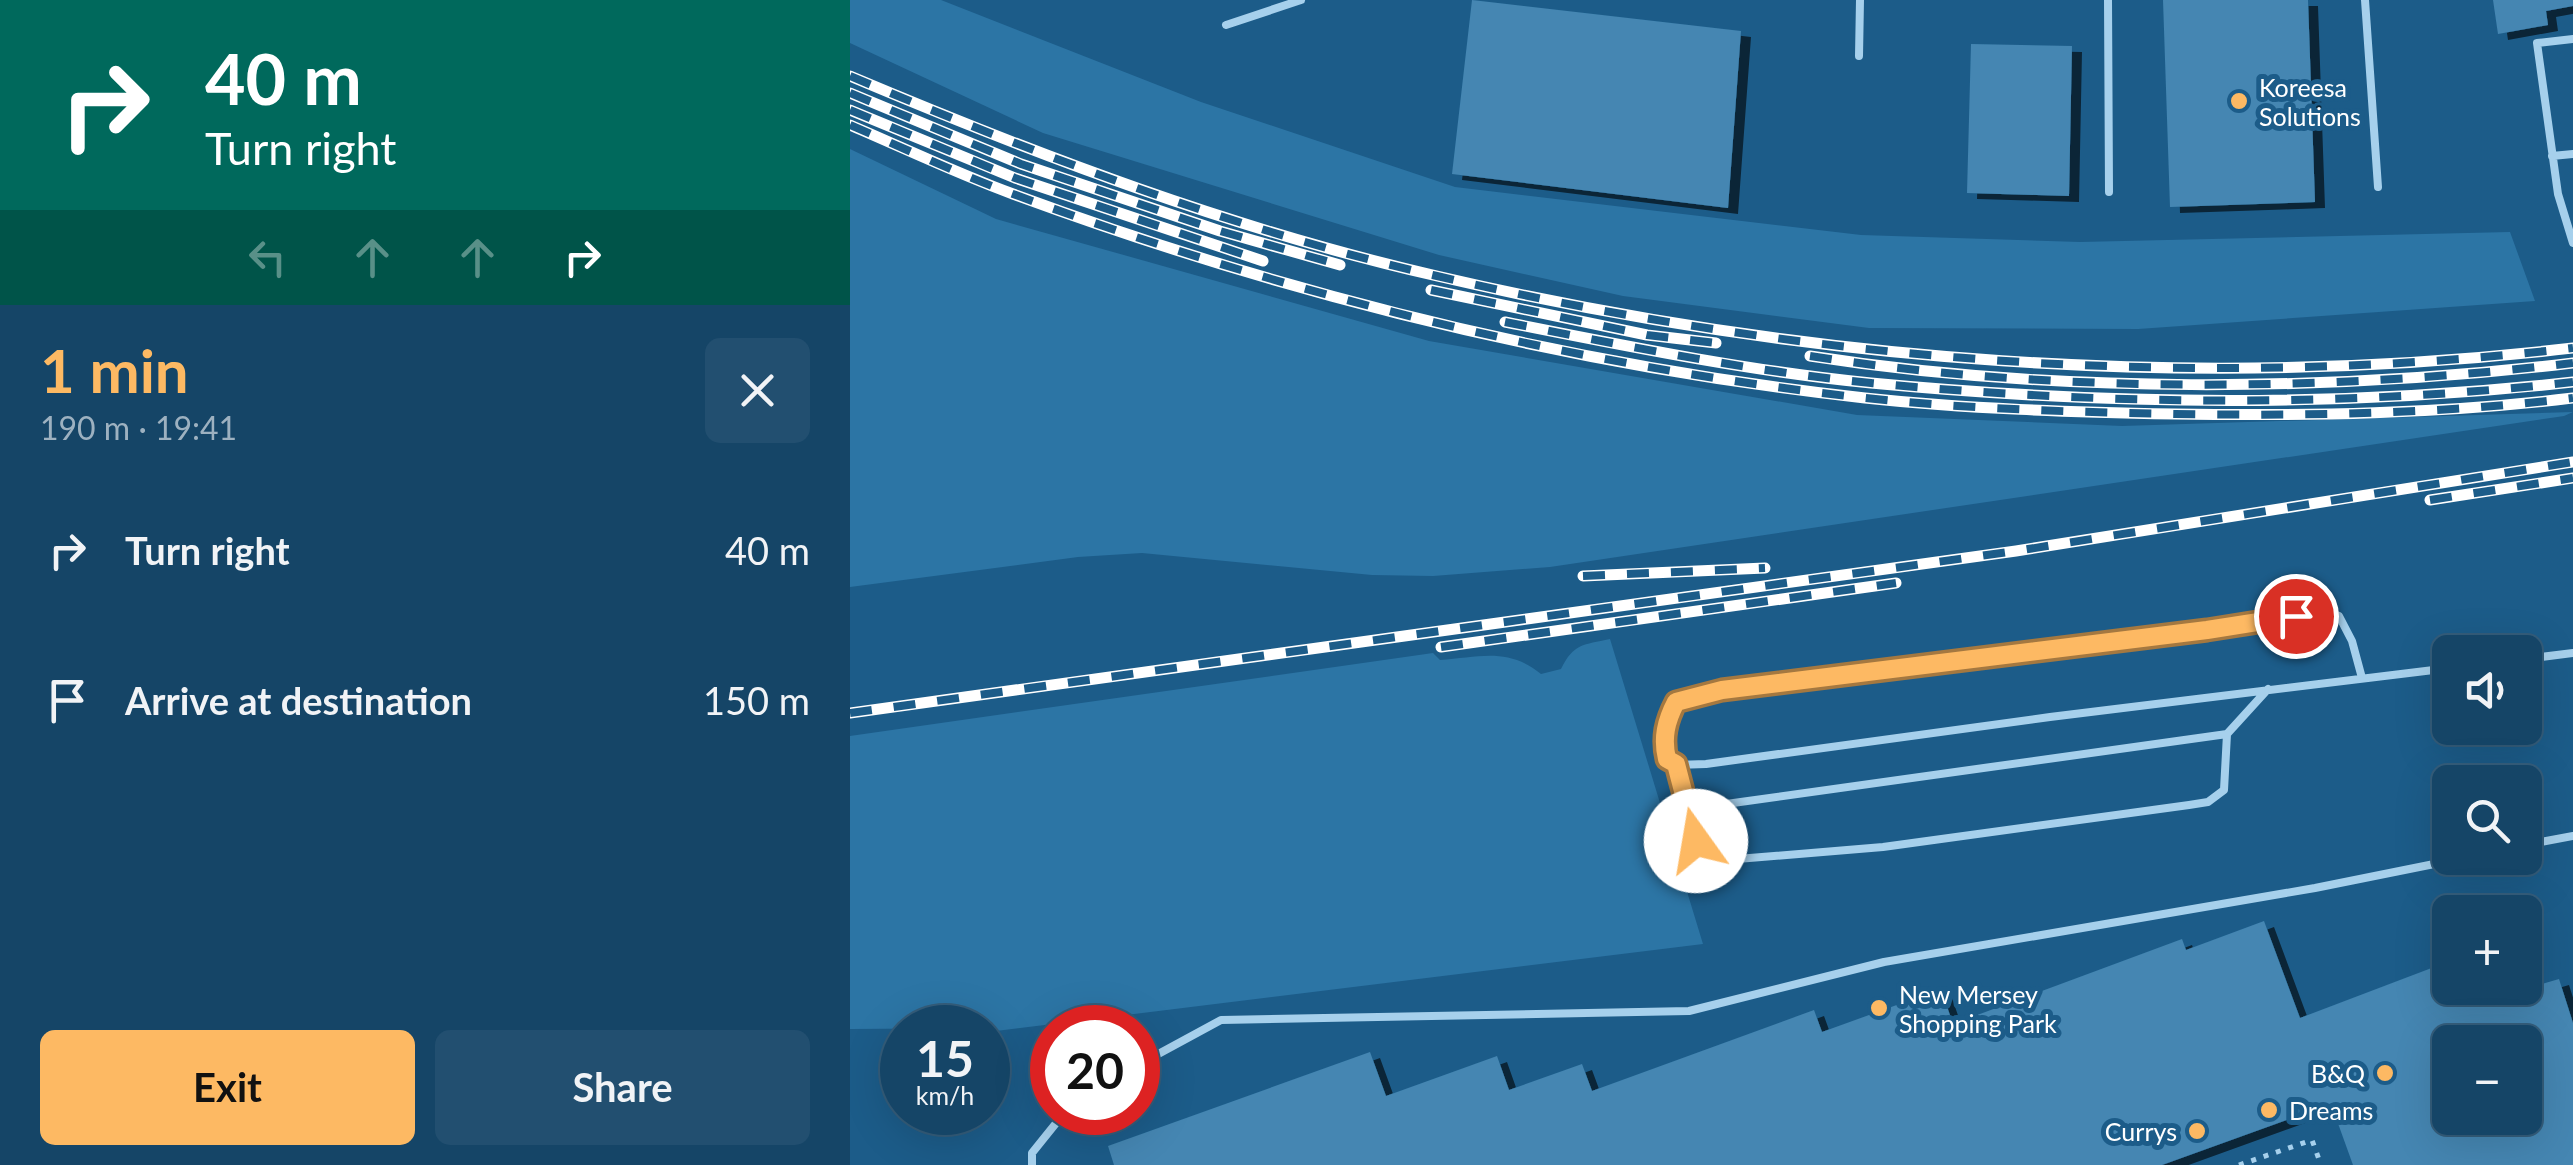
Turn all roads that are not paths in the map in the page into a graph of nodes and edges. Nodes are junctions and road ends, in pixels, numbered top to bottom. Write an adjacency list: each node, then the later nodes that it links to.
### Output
1 (1301, 0): 5 (lane)
2 (1860, 0): 7 (lane)
3 (2108, 0): 11 (lane)
4 (2365, 0): 10 (lane)
5 (1226, 25)
6 (2573, 39): 9 (lane)
7 (1859, 56)
8 (2573, 154): 9 (lane)
9 (2552, 156): 12 (lane)
10 (2378, 187)
11 (2109, 192)
12 (2573, 243)
13 (2573, 653): 14 (lane)
14 (2542, 657)
15 (2432, 670): 16 (lane)
16 (2362, 678): 17 (lane); 19 (lane)
17 (2268, 689): 18 (lane); 19 (lane)
18 (2227, 734): 20 (lane); 20 (lane)
19 (1676, 764): 20 (lane)
20 (1690, 809)
21 (2573, 836): 22 (lane)
22 (2542, 842)
23 (2432, 864): 24 (lane)
24 (1160, 1053)
25 (1046, 1135): 26 (lane)
26 (1032, 1165)

